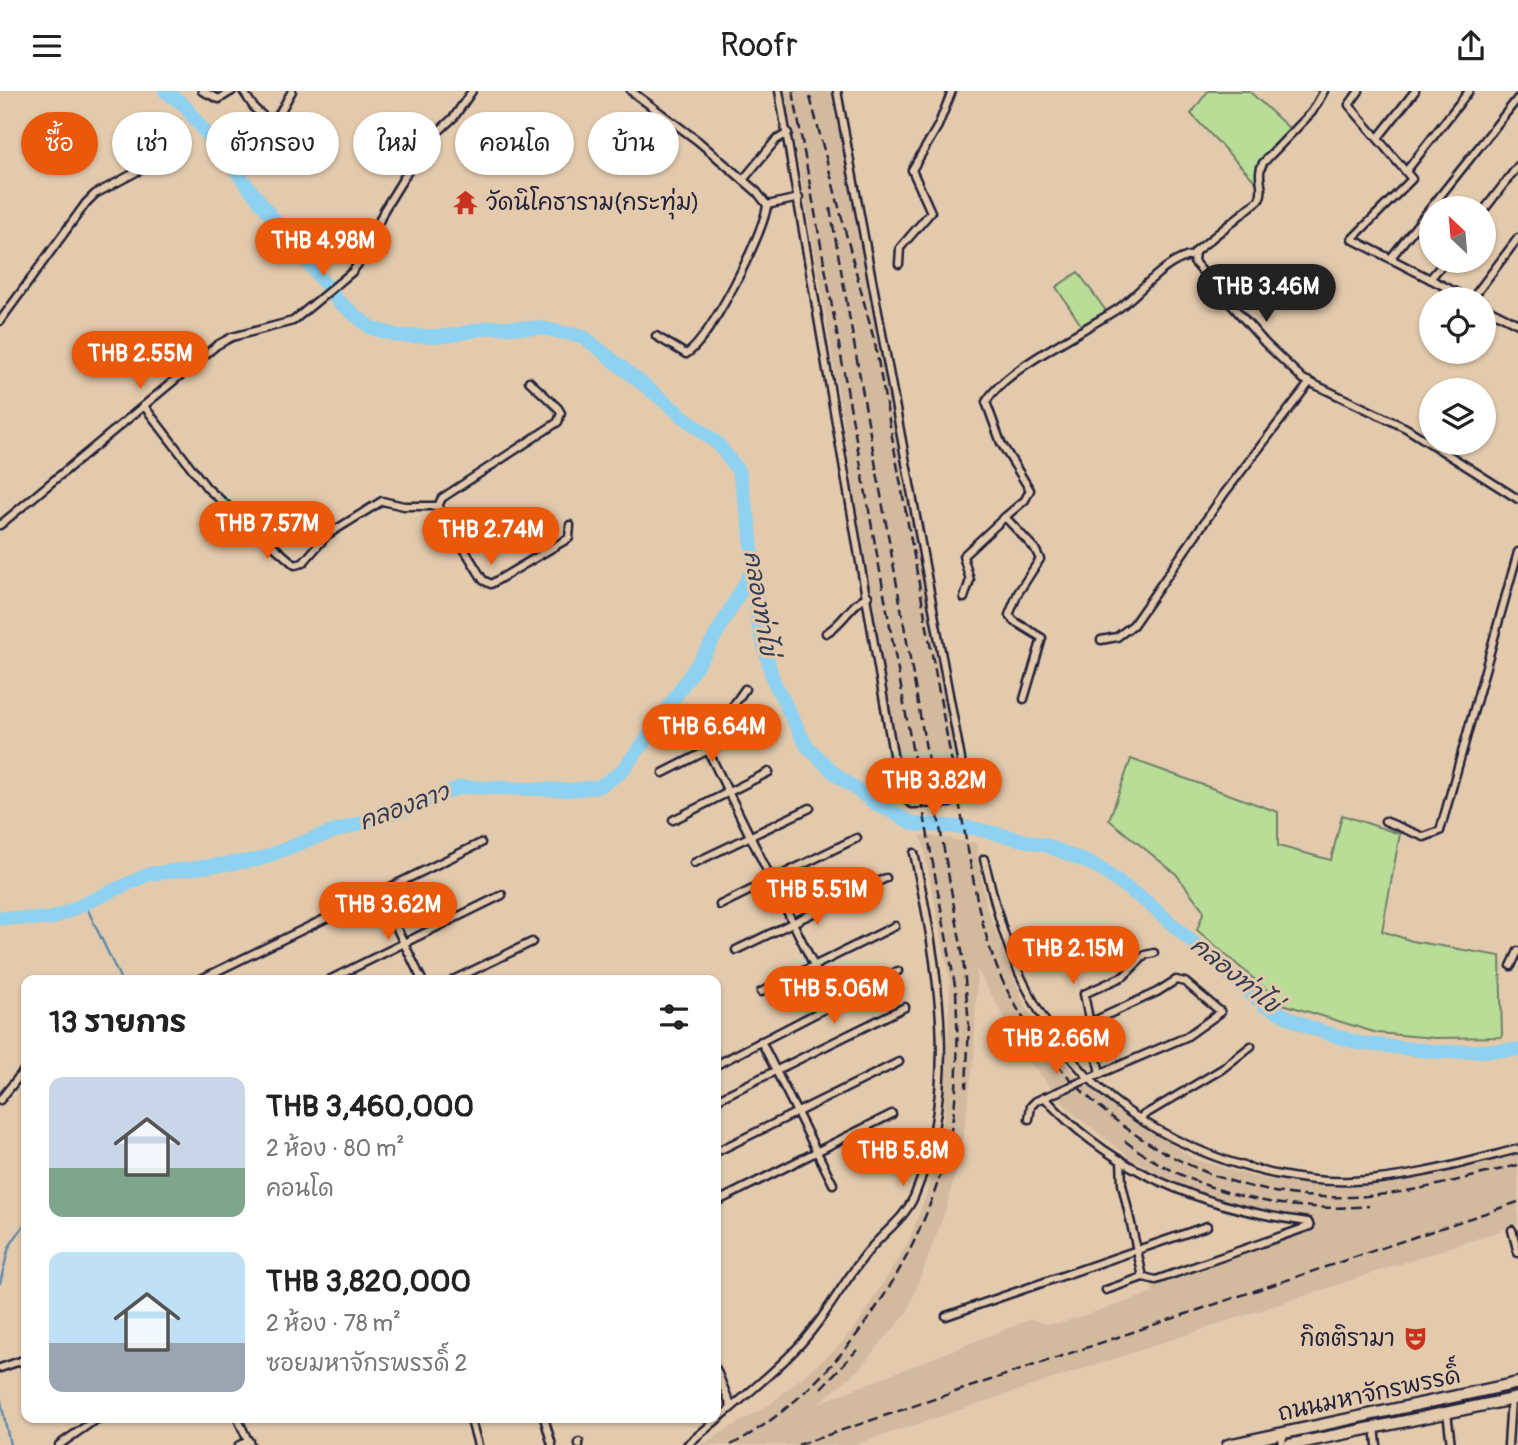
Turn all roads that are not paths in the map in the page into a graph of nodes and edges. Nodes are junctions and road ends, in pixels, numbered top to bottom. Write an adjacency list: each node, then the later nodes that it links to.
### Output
1 (202, 91): 2 (street)
2 (232, 91)
3 (243, 91): 4 (street)
4 (292, 91)
5 (472, 91): 39 (street)
6 (631, 91): 20 (street)
7 (779, 91): 15 (street)
8 (837, 91): 46 (street)
9 (952, 91): 27 (street)
10 (1324, 91): 25 (street)
11 (1359, 91): 16 (street)
12 (1415, 91): 16 (street)
13 (1469, 91): 18 (street)
14 (1518, 98): 26 (street)
15 (788, 133): 20 (street); 22 (street)
16 (1378, 138): 18 (street)
17 (1518, 166): 21 (street)
18 (1407, 170): 26 (street)
19 (132, 175): 34 (street)
20 (743, 180): 23 (street)
21 (1495, 196)
22 (799, 198): 23 (street); 46 (street)
23 (766, 205): 36 (street)
24 (1518, 238): 31 (street)
25 (1194, 255): 38 (street); 42 (street)
26 (1390, 258): 29 (street)
27 (900, 264)
28 (1435, 273): 29 (street)
29 (1430, 279): 30 (street)
30 (1446, 287)
31 (1479, 287)
32 (1496, 313): 35 (street)
33 (1518, 313): 35 (street)
34 (0, 321)
35 (1515, 323)
36 (656, 336)
37 (529, 381): 41 (street)
38 (1310, 382): 40 (street); 49 (street)
39 (144, 405): 41 (street); 43 (street)
40 (1518, 499)
41 (438, 506): 44 (street)
42 (1006, 517): 47 (street); 51 (street)
43 (0, 525)
44 (570, 525)
45 (1518, 552): 59 (street)
46 (868, 596): 48 (street)
47 (964, 598)
48 (826, 633)
49 (1101, 640)
50 (745, 689): 53 (street)
51 (1024, 699)
52 (748, 730): 53 (street)
53 (708, 751): 55 (street); 56 (street)
54 (769, 772): 56 (street)
55 (663, 773)
56 (729, 792): 58 (street); 60 (street)
57 (810, 808): 60 (street)
58 (673, 820)
59 (1385, 821)
60 (750, 836): 65 (street); 67 (street)
61 (857, 838): 67 (street)
62 (481, 843): 68 (street)
63 (914, 853): 123 (street)
64 (984, 859): 89 (street)
65 (694, 863)
66 (886, 878): 71 (street)
67 (772, 881): 70 (street); 71 (street)
68 (379, 892): 74 (street); 81 (street)
69 (502, 895): 74 (street)
70 (720, 905)
71 (793, 923): 75 (street); 79 (street)
72 (895, 926): 79 (street)
73 (532, 942): 84 (street)
74 (404, 943): 82 (street); 83 (street)
75 (736, 950)
76 (1518, 951): 78 (street)
77 (1154, 953): 88 (street)
78 (1511, 965)
79 (814, 967): 85 (street); 86 (street)
80 (898, 971): 86 (street)
81 (209, 975)
82 (339, 975)
83 (420, 975)
84 (463, 975)
85 (761, 992)
86 (833, 1004): 90 (street)
87 (905, 1007): 94 (street)
88 (1089, 1024): 89 (street); 96 (street); 96 (street)
89 (1057, 1038): 97 (street)
90 (761, 1041): 92 (street); 94 (street)
91 (1251, 1046): 103 (street)
92 (721, 1062)
93 (899, 1062): 101 (street)
94 (776, 1070): 99 (street); 101 (street)
95 (21, 1074): 100 (street)
96 (1100, 1074): 97 (street)
97 (1088, 1077): 98 (street); 103 (street)
98 (1044, 1097): 104 (street); 108 (street)
99 (721, 1098)
100 (0, 1100)
101 (797, 1111): 105 (street); 107 (street)
102 (892, 1114): 107 (street)
103 (1139, 1118): 106 (street)
104 (1029, 1119)
105 (721, 1149)
106 (1518, 1149)
107 (817, 1152): 109 (street); 110 (street)
108 (1121, 1160): 113 (street); 115 (street)
109 (833, 1184)
110 (721, 1200)
111 (1207, 1226): 113 (street)
112 (1512, 1230): 114 (street)
113 (1135, 1250): 115 (street); 117 (street)
114 (1518, 1253)
115 (1143, 1277): 116 (street)
116 (1106, 1290)
117 (946, 1316)
118 (21, 1361): 119 (street)
119 (0, 1368)
120 (721, 1381): 123 (street)
121 (1518, 1383): 132 (main road, ถนนมหาจักรพรรดิ์)
122 (1515, 1399): 124 (main road, ถนนมหาจักรพรรดิ์); 144 (street)
123 (731, 1406): 125 (street)
124 (1447, 1411): 131 (main road, ถนนมหาจักรพรรดิ์); 143 (street)
125 (721, 1415)
126 (91, 1423): 134 (street)
127 (240, 1423): 133 (street)
128 (472, 1423): 136 (street)
129 (546, 1423): 137 (street)
130 (712, 1423): 138 (street)
131 (1375, 1426): 141 (main road, ถนนมหาจักรพรรดิ์); 142 (street)
132 (1285, 1431): 139 (main road, ถนนมหาจักรพรรดิ์); 140 (street)
133 (249, 1443): 135 (street)
134 (59, 1445)
135 (239, 1445)
136 (478, 1445)
137 (552, 1445)
138 (687, 1445)
139 (1228, 1445)
140 (1281, 1445)
141 (1289, 1445)
142 (1377, 1445)
143 (1451, 1445)
144 (1508, 1445)

